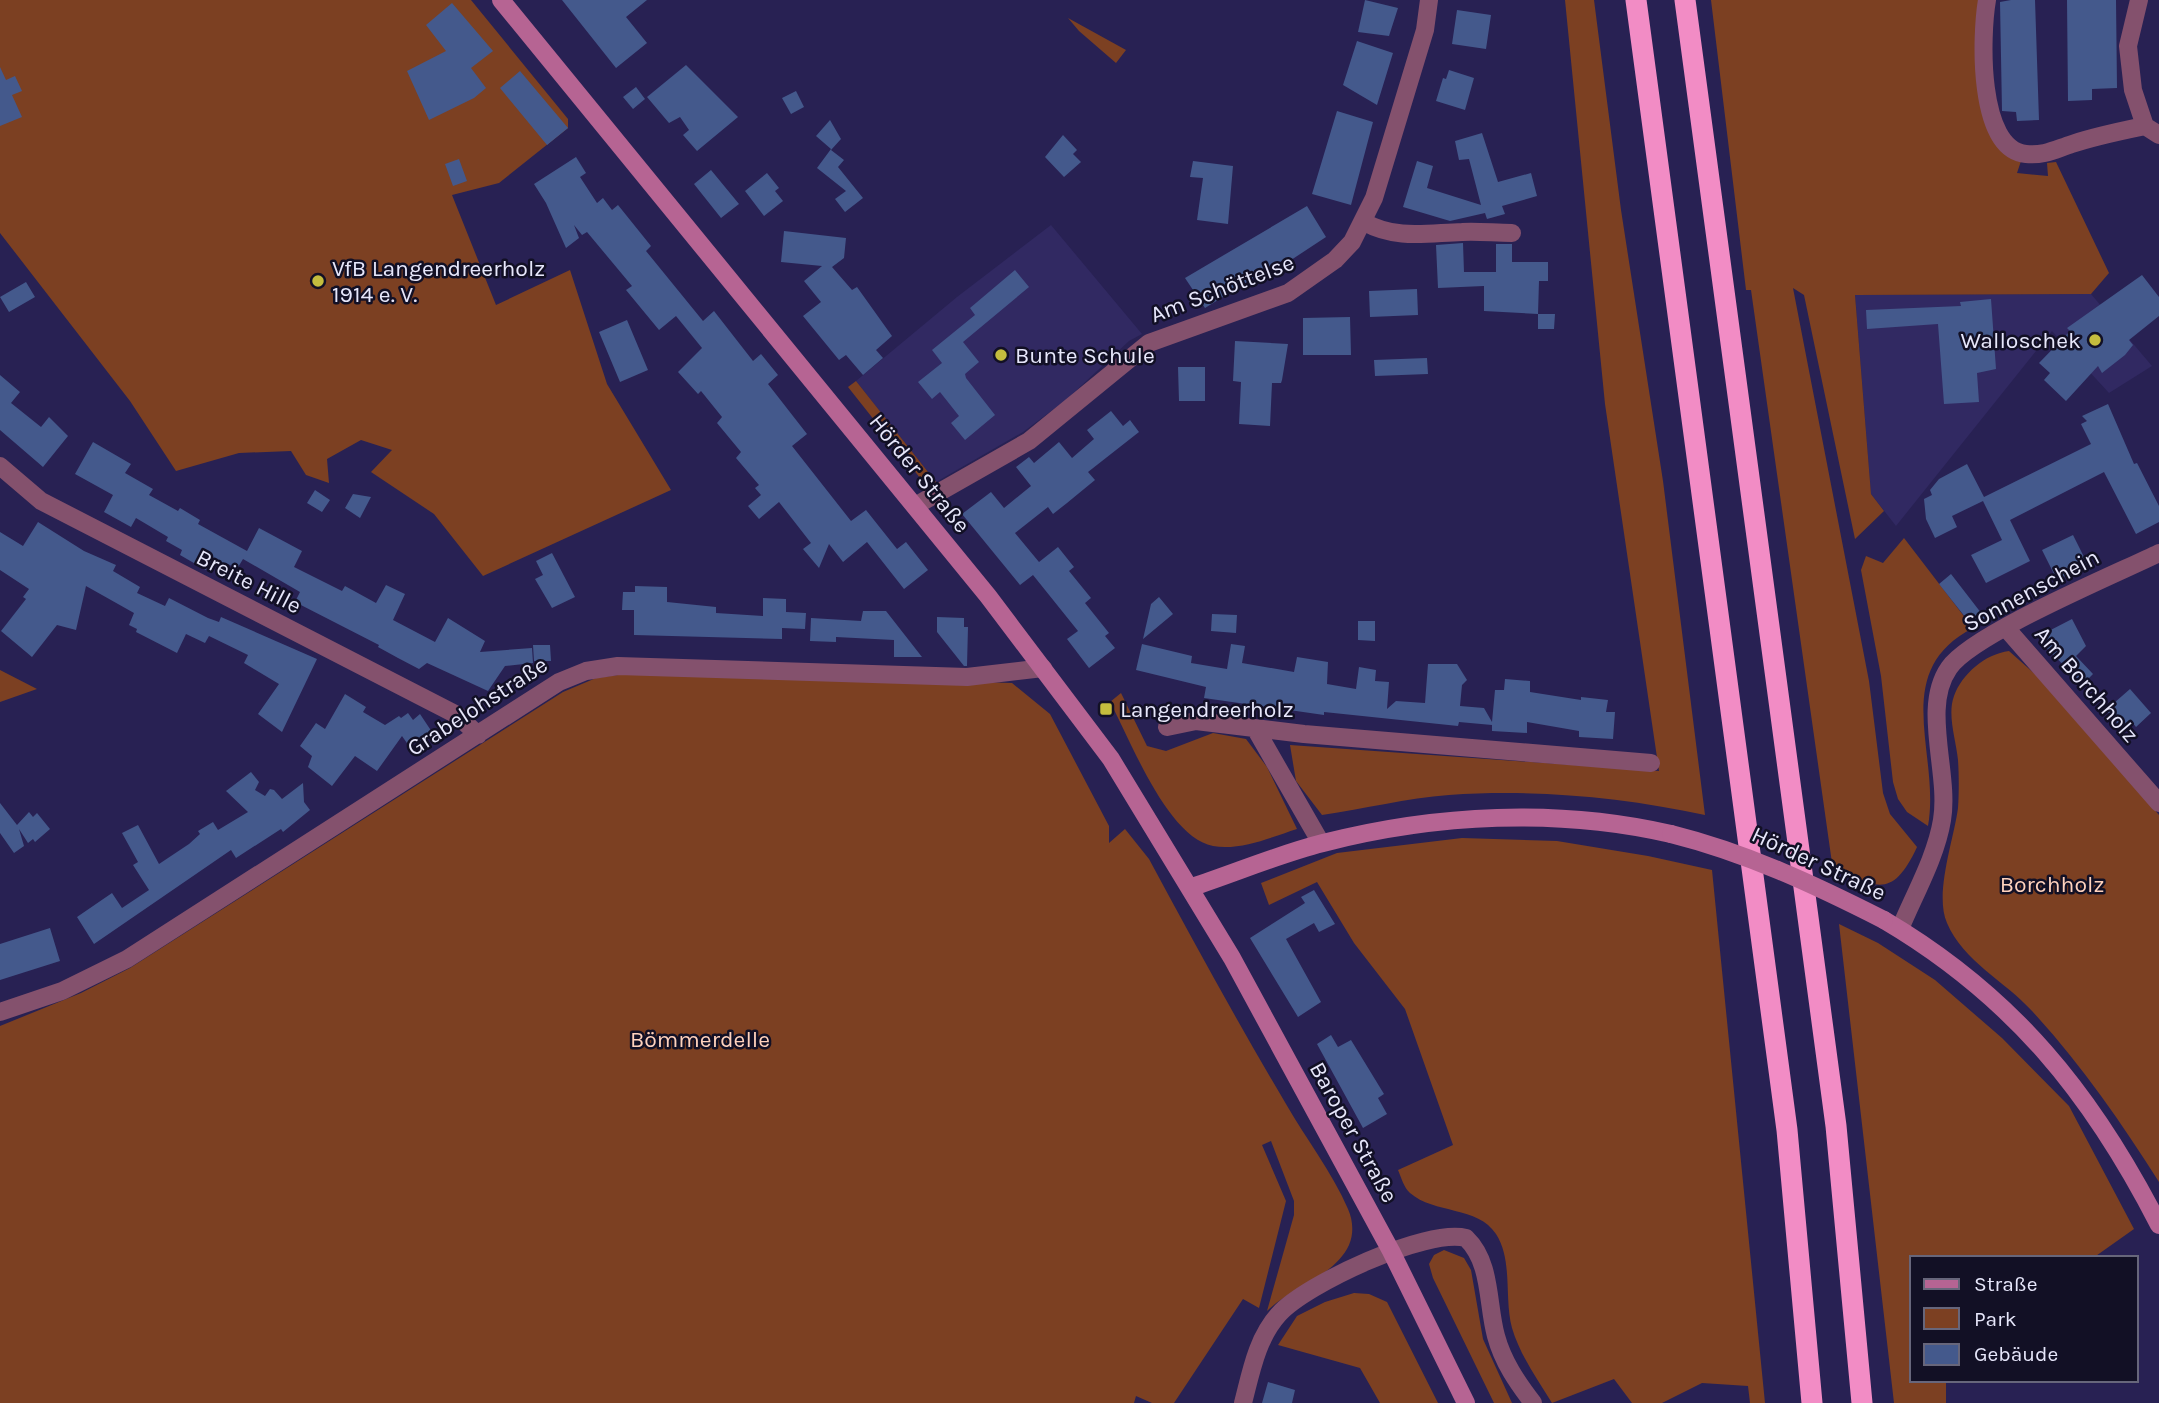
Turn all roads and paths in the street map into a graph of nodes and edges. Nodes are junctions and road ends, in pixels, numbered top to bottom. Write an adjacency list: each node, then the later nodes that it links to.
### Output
1 (501, 0): 11 (main road, Hörder Straße)
2 (1429, 0): 8 (street, Am Schöttelse)
3 (1636, 0): 29 (highway)
4 (1685, 0): 30 (highway)
5 (1987, 0): 7 (street)
6 (2141, 2): 7 (street)
7 (2152, 130)
8 (1364, 222): 9 (street); 11 (street, Am Schöttelse)
9 (1512, 233)
10 (0, 466): 17 (street, Breite Hille)
11 (915, 506): 14 (main road, Hörder Straße)
12 (2159, 553): 13 (street, Sonnenschein)
13 (2006, 628): 19 (street, Am Borchholz); 22 (street, Sonnenschein)
14 (1043, 668): 17 (street, Grabelohstraße); 21 (main road, Hörder Straße)
15 (1167, 727): 16 (street)
16 (1255, 728): 18 (street); 20 (street)
17 (478, 735): 23 (street, Grabelohstraße)
18 (1651, 763)
19 (2159, 803)
20 (1321, 844): 21 (main road, Hörder Straße); 22 (main road, Hörder Straße, bridge)
21 (1192, 887): 25 (main road, Baroper Straße)
22 (1892, 925): 24 (main road, Hörder Straße)
23 (0, 1012)
24 (2159, 1225)
25 (1391, 1251): 26 (street); 27 (main road, Baroper Straße); 28 (street)
26 (1243, 1403)
27 (1466, 1403)
28 (1533, 1403)
29 (1812, 1403)
30 (1862, 1403)

